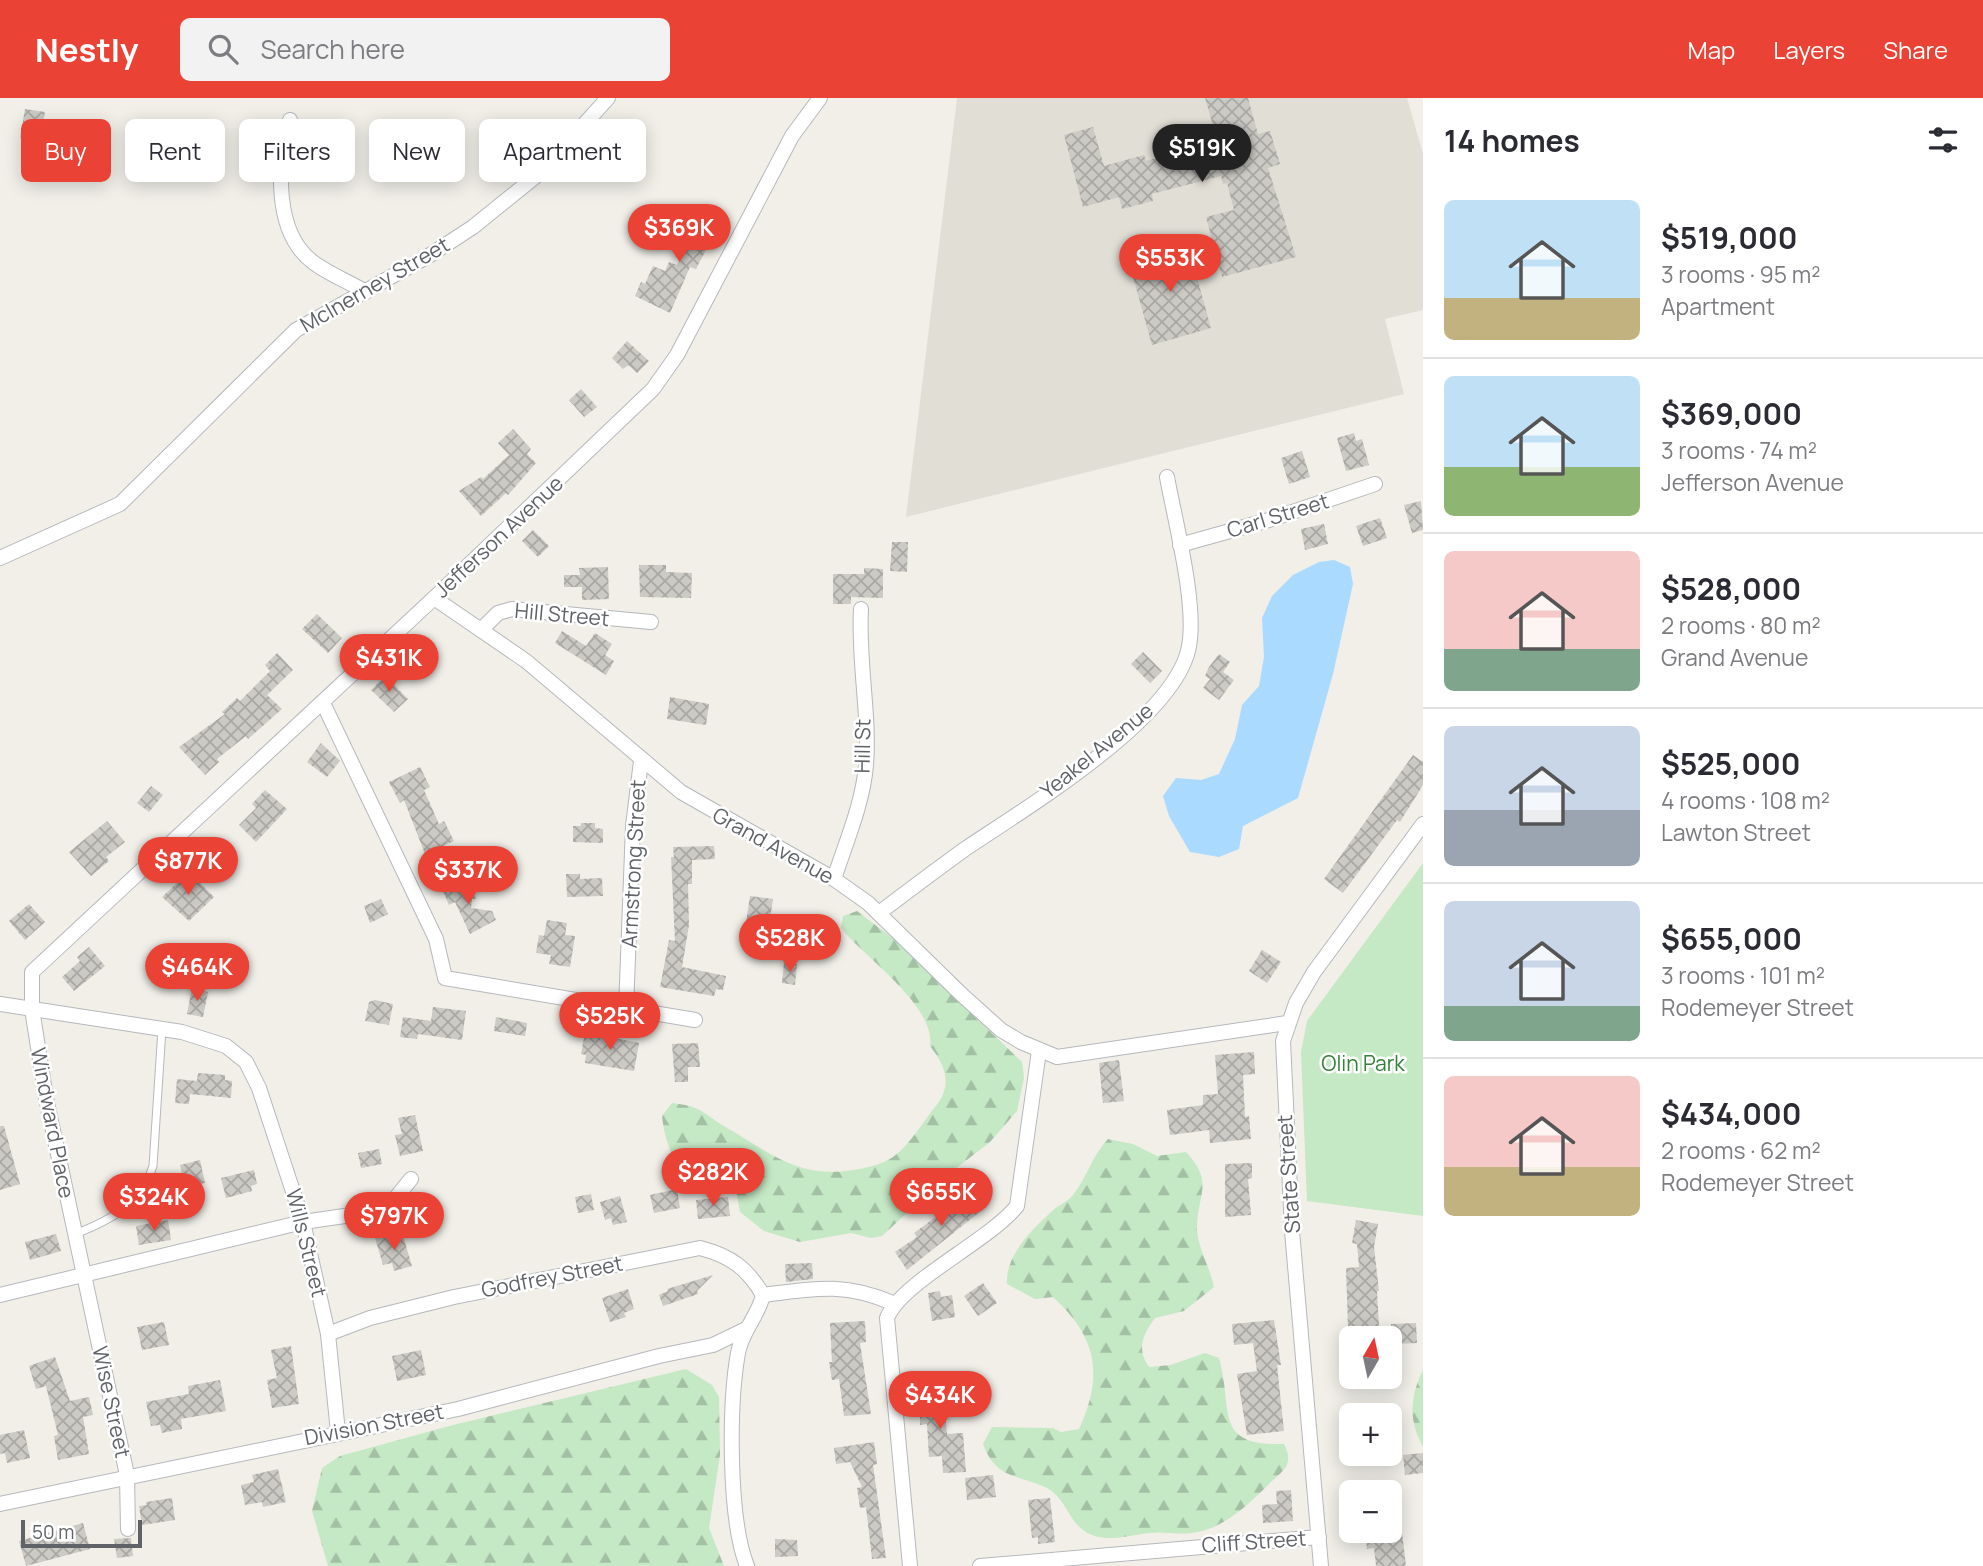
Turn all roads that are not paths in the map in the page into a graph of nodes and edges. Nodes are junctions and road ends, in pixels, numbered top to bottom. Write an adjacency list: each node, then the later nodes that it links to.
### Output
1 (608, 98): 4 (street, McInerney Street)
2 (820, 98): 9 (street, Jefferson Avenue)
3 (282, 182): 4 (street)
4 (366, 292): 8 (street, McInerney Street)
5 (1167, 477): 7 (street, Yeakel Avenue)
6 (1376, 484): 7 (street, Carl Street)
7 (1180, 545): 17 (street, Yeakel Avenue)
8 (0, 558)
9 (434, 598): 12 (street, Grand Avenue); 13 (street, Jefferson Avenue)
10 (861, 609): 16 (street, Hill St)
11 (651, 622): 12 (street, Hill Street)
12 (481, 630): 14 (street, Grand Avenue)
13 (323, 703): 19 (street, Jefferson Avenue); 20 (street)
14 (641, 761): 16 (street, Grand Avenue); 20 (street, Armstrong Street)
15 (1423, 824): 22 (street, State Street)
16 (834, 879): 17 (street, Grand Avenue)
17 (879, 913): 24 (street, Grand Avenue)
18 (0, 1004): 19 (street)
19 (32, 1009): 23 (street); 27 (street, Windward Place)
20 (626, 1009): 21 (street)
21 (695, 1020)
22 (1287, 1023): 24 (street, Grand Avenue); 38 (street, State Street)
23 (162, 1029): 26 (street, Wills Street); 27 (lane)
24 (1039, 1051): 31 (street)
25 (411, 1179): 26 (street)
26 (303, 1222): 28 (street); 33 (street, Wills Street)
27 (75, 1234): 28 (street, Windward Place)
28 (85, 1277): 29 (street); 35 (street, Wise Street)
29 (0, 1295)
30 (763, 1295): 31 (street); 32 (street); 33 (street, Godfrey Street)
31 (895, 1304): 40 (street)
32 (744, 1330): 34 (street, Division Street); 39 (street)
33 (328, 1334): 34 (street, Wills Street)
34 (338, 1432): 35 (street, Division Street)
35 (127, 1475): 36 (street, Division Street); 37 (street, Wise Street)
36 (0, 1504)
37 (128, 1529)
38 (1319, 1537): 41 (street, Cliff Street); 42 (street, State Street)
39 (747, 1566)
40 (910, 1566)
41 (979, 1566)
42 (1321, 1566)

